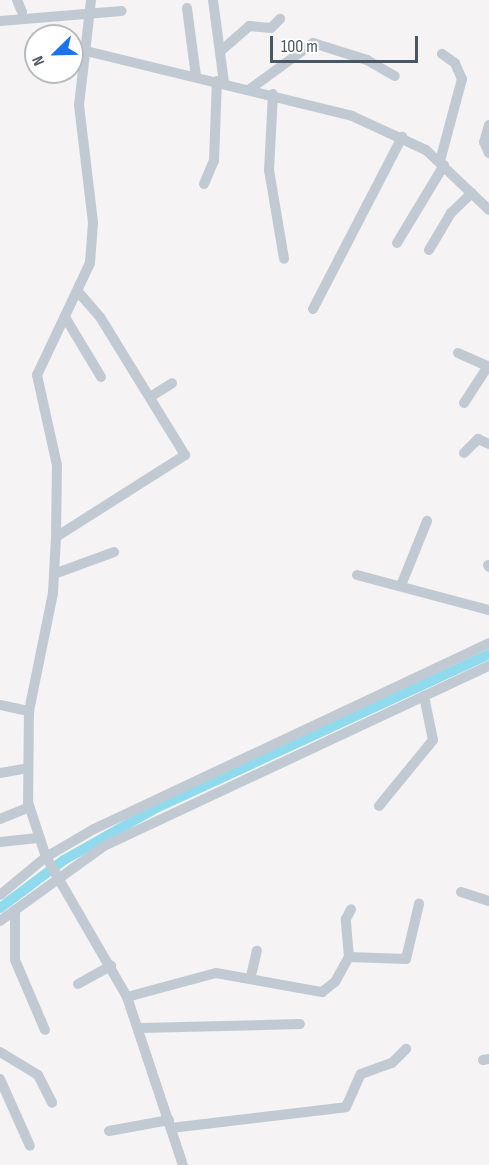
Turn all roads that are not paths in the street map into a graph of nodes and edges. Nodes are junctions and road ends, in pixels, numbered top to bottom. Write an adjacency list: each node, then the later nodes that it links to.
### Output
1 (16, 0): 5 (street)
2 (91, 0): 7 (street)
3 (213, 0): 10 (street)
4 (187, 8): 13 (street)
5 (22, 12)
6 (122, 12): 7 (street)
7 (89, 17): 9 (street); 11 (street)
8 (280, 19): 10 (street)
9 (0, 21)
10 (223, 49): 15 (street)
11 (86, 51): 13 (street); 28 (street)
12 (442, 54): 21 (street)
13 (196, 76): 15 (street)
14 (395, 76): 16 (street)
15 (220, 82): 16 (street); 22 (street)
16 (250, 88): 17 (street)
17 (273, 94): 19 (street); 27 (street)
18 (489, 125): 20 (street)
19 (402, 136): 21 (street); 29 (street)
20 (489, 153)
21 (442, 163): 23 (street); 25 (street)
22 (204, 184)
23 (472, 193): 24 (street); 26 (street)
24 (489, 210)
25 (397, 243)
26 (429, 250)
27 (284, 259)
28 (79, 293): 30 (street); 35 (street)
29 (313, 309)
30 (64, 317): 33 (street); 40 (street)
31 (458, 353): 32 (street)
32 (489, 367): 36 (street)
33 (101, 376)
34 (172, 383): 35 (street)
35 (150, 397): 40 (street)
36 (464, 403)
37 (489, 444): 38 (street)
38 (464, 453)
39 (427, 521): 44 (street)
40 (56, 537): 42 (street)
41 (114, 552): 42 (street)
42 (54, 573): 50 (street)
43 (357, 576): 44 (street)
44 (402, 583): 45 (street)
45 (489, 610)
46 (489, 643): 58 (street)
47 (489, 666): 48 (street)
48 (424, 696): 53 (street); 59 (street)
49 (0, 705): 50 (street)
50 (29, 711): 51 (street)
51 (27, 768): 52 (street); 54 (street)
52 (0, 773)
53 (379, 806)
54 (29, 807): 55 (street); 56 (street)
55 (0, 819)
56 (38, 838): 57 (street); 58 (street)
57 (0, 842)
58 (47, 858): 59 (street); 61 (street)
59 (58, 875): 65 (street); 69 (street)
60 (461, 892): 62 (street)
61 (0, 895)
62 (489, 901)
63 (419, 904): 68 (street)
64 (351, 909): 68 (street)
65 (15, 910): 66 (street); 75 (street)
66 (0, 921)
67 (257, 951): 70 (street)
68 (349, 957): 70 (street)
69 (111, 966): 71 (street); 72 (street)
70 (251, 976): 72 (street)
71 (78, 984)
72 (128, 997): 74 (street)
73 (300, 1024): 74 (street)
74 (140, 1029): 80 (street)
75 (45, 1030)
76 (406, 1049): 80 (street)
77 (0, 1052): 79 (street)
78 (0, 1079): 82 (street)
79 (52, 1102)
80 (170, 1124): 81 (street); 83 (street)
81 (109, 1131)
82 (30, 1146)
83 (183, 1165)

